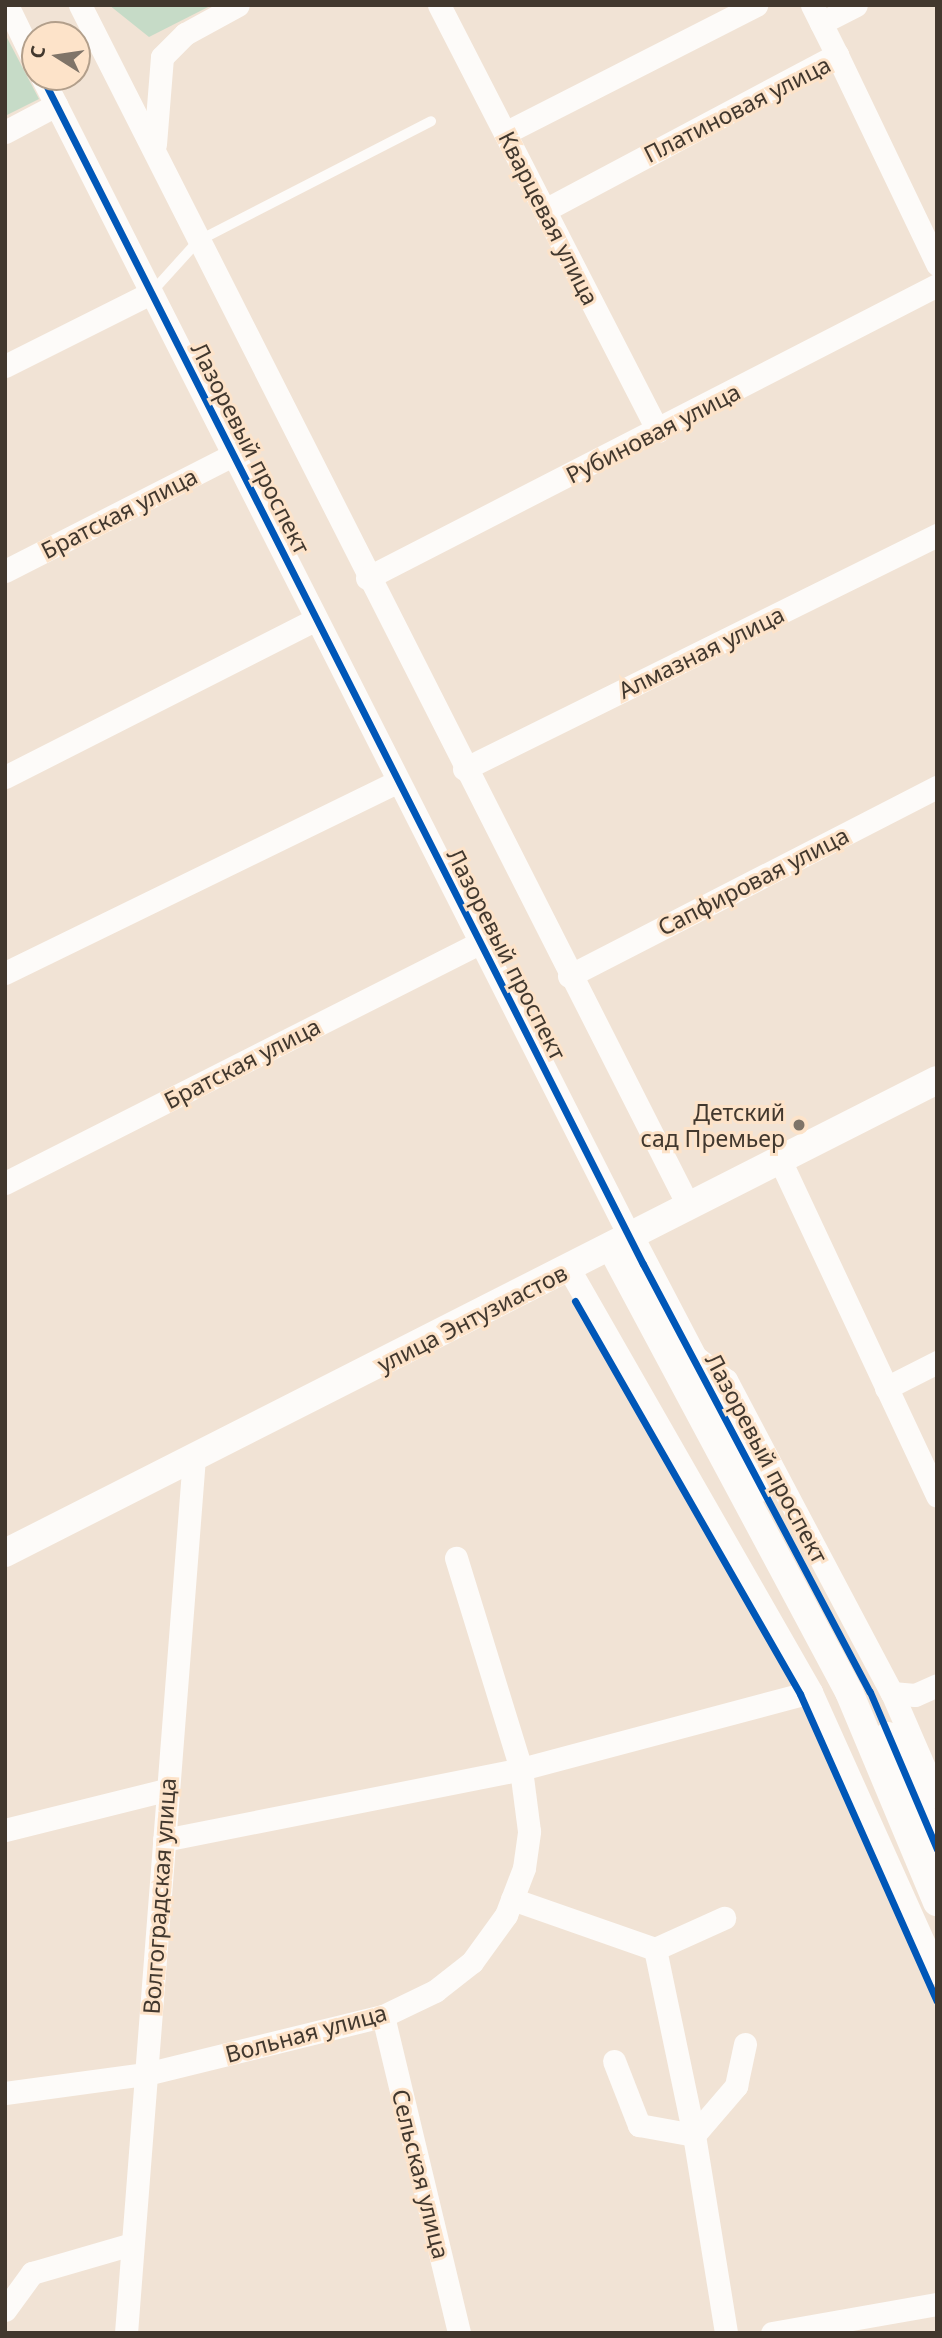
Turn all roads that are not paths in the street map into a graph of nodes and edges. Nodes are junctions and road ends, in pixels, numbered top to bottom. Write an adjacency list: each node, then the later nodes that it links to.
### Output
1 (7, 5): 8 (street)
2 (80, 5): 15 (street, Лазоревый проспект)
3 (238, 5): 15 (street)
4 (439, 5): 14 (street, Кварцевая улица)
5 (756, 5): 14 (street)
6 (856, 5): 7 (street)
7 (816, 14): 9 (street)
8 (21, 34)
9 (837, 55): 16 (street, Платиновая улица); 18 (street, Платиновая улица)
10 (49, 91): 11 (street, Лазоревый проспект)
11 (56, 105): 13 (street); 20 (street, Лазоревый проспект)
12 (431, 121): 17 (lane)
13 (5, 132)
14 (505, 133): 16 (street, Кварцевая улица)
15 (160, 165): 17 (street, Лазоревый проспект)
16 (545, 210): 22 (street, Кварцевая улица)
17 (198, 241): 20 (lane); 26 (street, Лазоревый проспект)
18 (937, 264)
19 (937, 285): 22 (street, Рубиновая улица)
20 (151, 293): 21 (street); 23 (street, Лазоревый проспект)
21 (5, 366)
22 (658, 431): 26 (street, Рубиновая улица)
23 (233, 455): 25 (street, Братская улица); 27 (street, Лазоревый проспект)
24 (937, 535): 28 (street, Алмазная улица)
25 (5, 570)
26 (367, 578): 28 (street, Лазоревый проспект)
27 (316, 619): 29 (street); 30 (street, Лазоревый проспект)
28 (464, 769): 34 (street, Лазоревый проспект)
29 (5, 777)
30 (398, 781): 32 (street, Лазоревый проспект); 33 (street)
31 (937, 787): 34 (street, Сапфировая улица)
32 (479, 943): 37 (street, Братская улица); 39 (street, Лазоревый проспект)
33 (5, 973)
34 (569, 976): 38 (street, Лазоревый проспект)
35 (937, 1080): 36 (street, улица Энтузиастов)
36 (779, 1158): 38 (street, улица Энтузиастов); 43 (street)
37 (5, 1182)
38 (688, 1206): 39 (street, улица Энтузиастов)
39 (620, 1242): 40 (street, улица Энтузиастов); 41 (street, Лазоревый проспект); 58 (street, Лазоревый проспект)
40 (569, 1269): 44 (street, улица Энтузиастов); 49 (street)
41 (689, 1352): 50 (street); 56 (street, Лазоревый проспект)
42 (937, 1362): 43 (street)
43 (886, 1388): 45 (street)
44 (194, 1458): 46 (street, улица Энтузиастов); 52 (street, Волгоградская улица)
45 (937, 1496)
46 (5, 1553)
47 (456, 1558): 51 (street, Вольная улица)
48 (937, 1685): 50 (street)
49 (810, 1692): 51 (street); 61 (street)
50 (891, 1693): 53 (street)
51 (521, 1769): 55 (street); 57 (street, Вольная улица)
52 (166, 1790): 54 (street); 55 (street, Волгоградская улица)
53 (937, 1797)
54 (5, 1830)
55 (164, 1840): 65 (street, Волгоградская улица)
56 (937, 1849)
57 (512, 1899): 60 (street); 62 (street, Вольная улица)
58 (937, 1902)
59 (724, 1918): 60 (street)
60 (655, 1949): 67 (street)
61 (937, 1973)
62 (383, 2016): 65 (street, Вольная улица); 72 (street, Сельская улица)
63 (745, 2044): 67 (street)
64 (614, 2061): 67 (street)
65 (146, 2074): 66 (street, Вольная улица); 68 (street, Волгоградская улица)
66 (5, 2093)
67 (694, 2135): 73 (street)
68 (132, 2244): 70 (street); 71 (street, Волгоградская улица)
69 (937, 2304): 74 (street)
70 (5, 2310)
71 (126, 2333)
72 (459, 2333)
73 (726, 2333)
74 (772, 2333)

